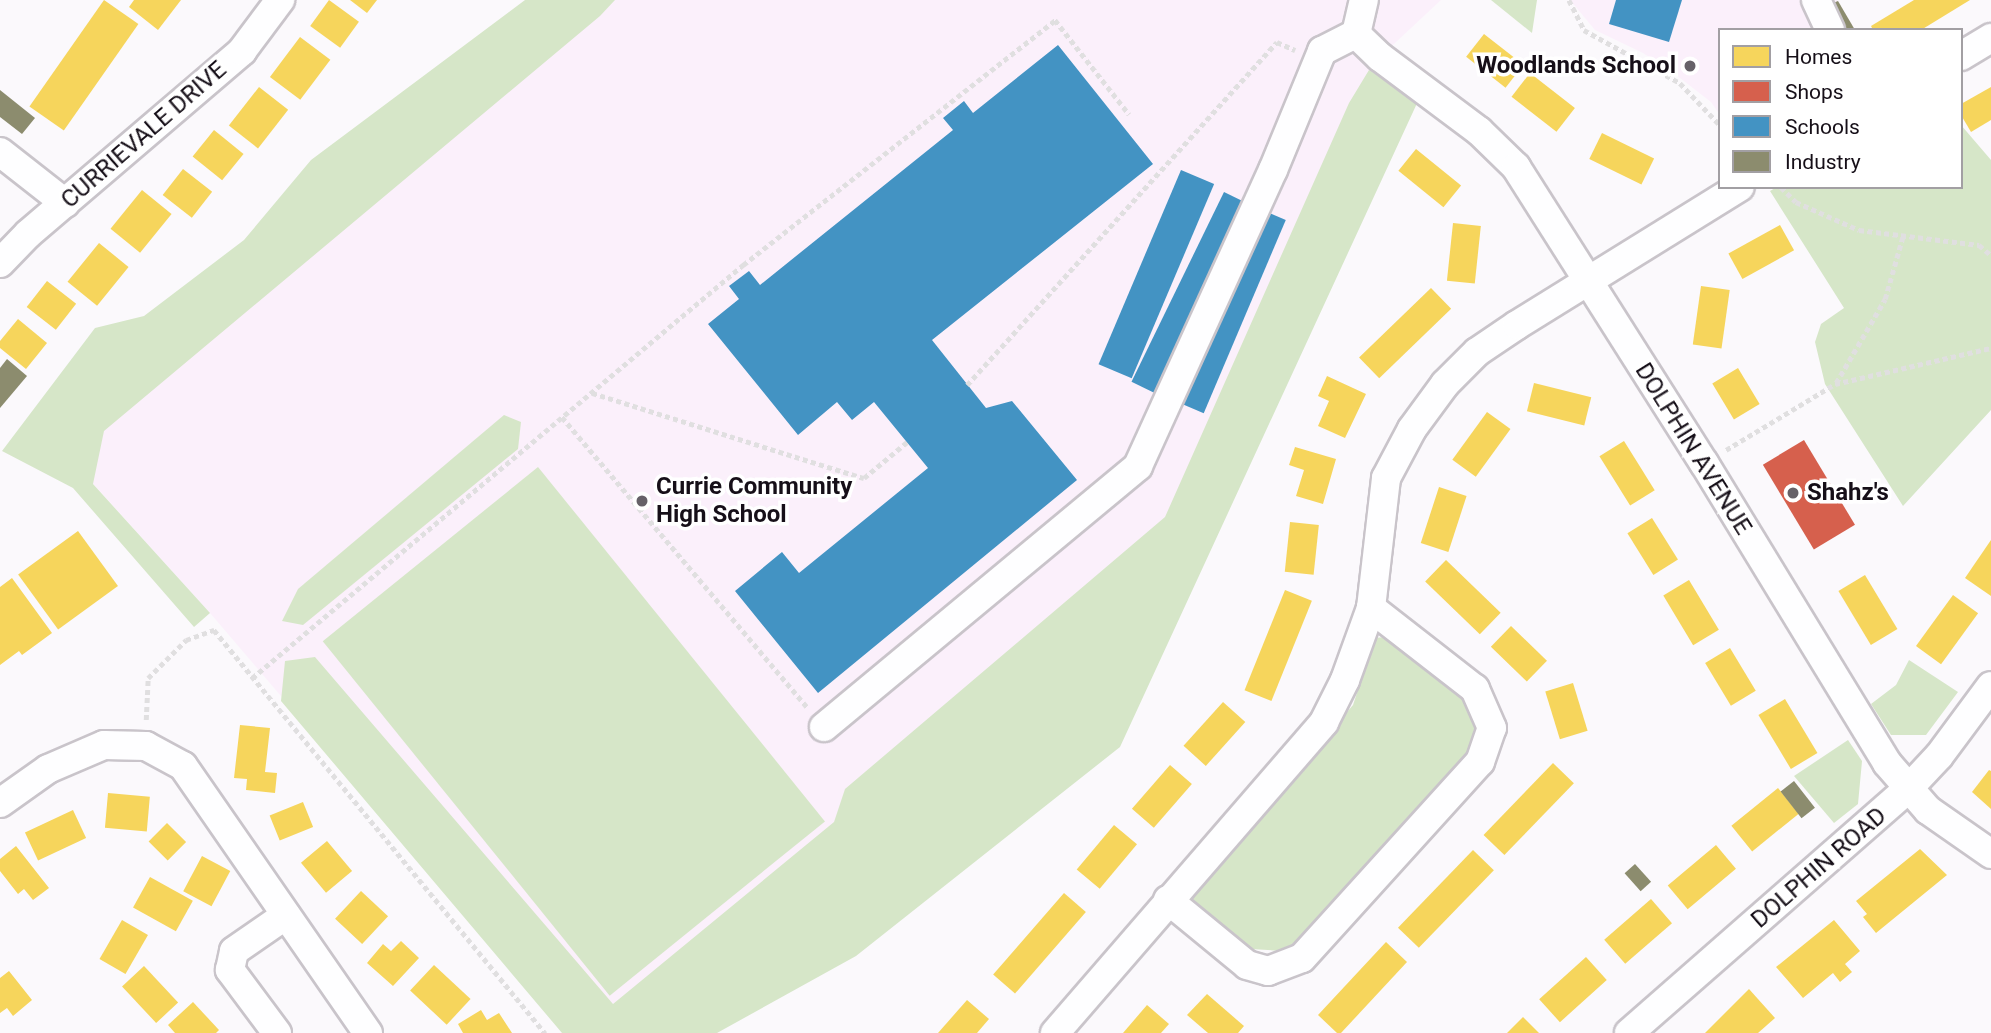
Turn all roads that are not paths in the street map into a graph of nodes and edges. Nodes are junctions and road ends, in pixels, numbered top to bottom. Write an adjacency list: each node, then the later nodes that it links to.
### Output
1 (280, 0): 10 (street, CURRIEVALE DRIVE)
2 (1364, 0): 5 (street)
3 (1816, 0): 4 (street)
4 (1829, 28)
5 (1356, 34): 12 (street, DOLPHIN AVENUE); 15 (street)
6 (1991, 38): 7 (street)
7 (1963, 55)
8 (0, 152): 10 (street)
9 (1737, 189): 12 (street)
10 (65, 203): 11 (street, CURRIEVALE DRIVE)
11 (0, 263)
12 (1587, 282): 13 (street); 16 (street, DOLPHIN AVENUE)
13 (1371, 608): 19 (street); 19 (street)
14 (1991, 686): 16 (street, DOLPHIN ROAD)
15 (824, 727)
16 (1908, 789): 18 (street, DOLPHIN AVENUE); 24 (street, DOLPHIN ROAD)
17 (0, 803): 20 (street)
18 (1991, 854)
19 (1168, 900): 23 (street)
20 (286, 915): 21 (street); 22 (street)
21 (277, 1033)
22 (368, 1033)
23 (1055, 1033)
24 (1629, 1033)

